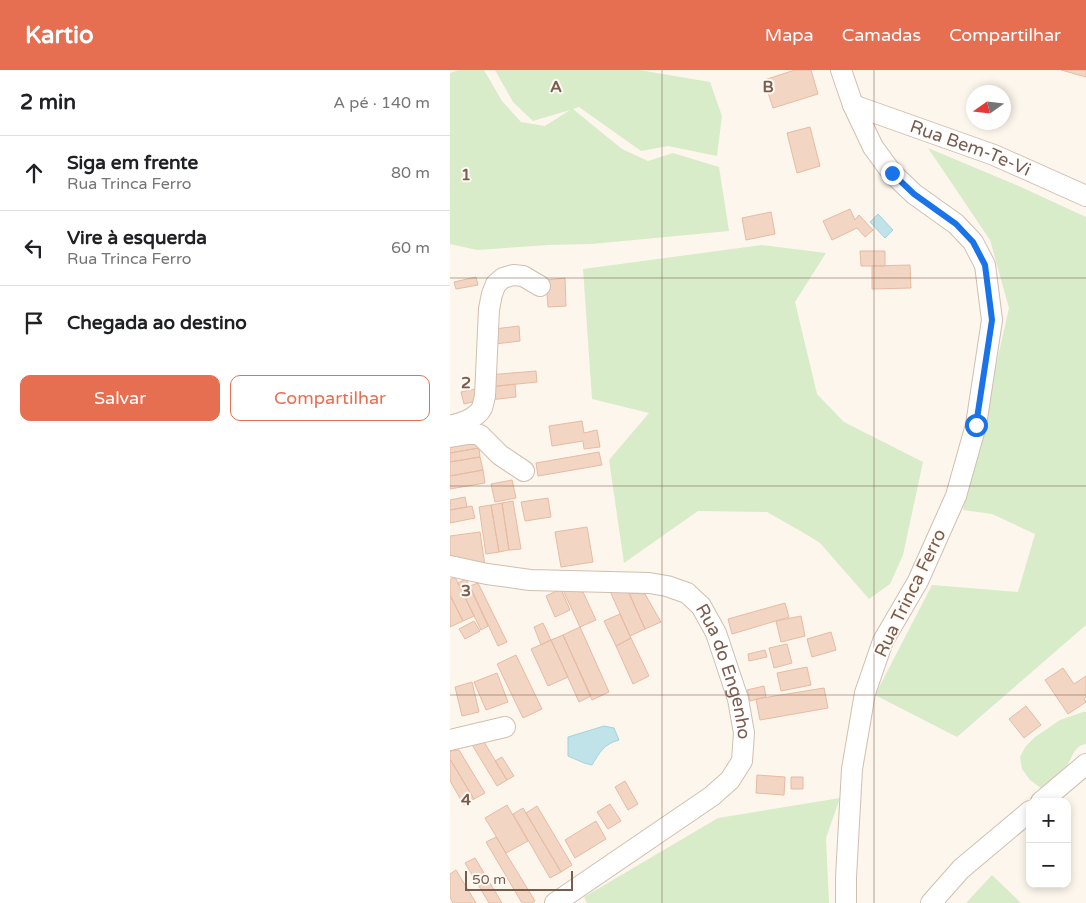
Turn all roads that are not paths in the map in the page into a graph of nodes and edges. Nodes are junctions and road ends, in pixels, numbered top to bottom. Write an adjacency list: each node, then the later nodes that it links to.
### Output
1 (841, 70): 2 (street, Rua Trinca Ferro)
2 (853, 105): 3 (street, Rua Bem-Te-Vi); 15 (street, Rua Trinca Ferro)
3 (1086, 196)
4 (540, 286): 5 (street)
5 (450, 426)
6 (450, 438): 7 (street)
7 (524, 471)
8 (450, 566): 14 (street, Rua do Engenho)
9 (505, 727): 10 (street)
10 (450, 740)
11 (1086, 764): 12 (street)
12 (1046, 798)
13 (1026, 814): 16 (street)
14 (555, 903)
15 (846, 903)
16 (931, 903)

